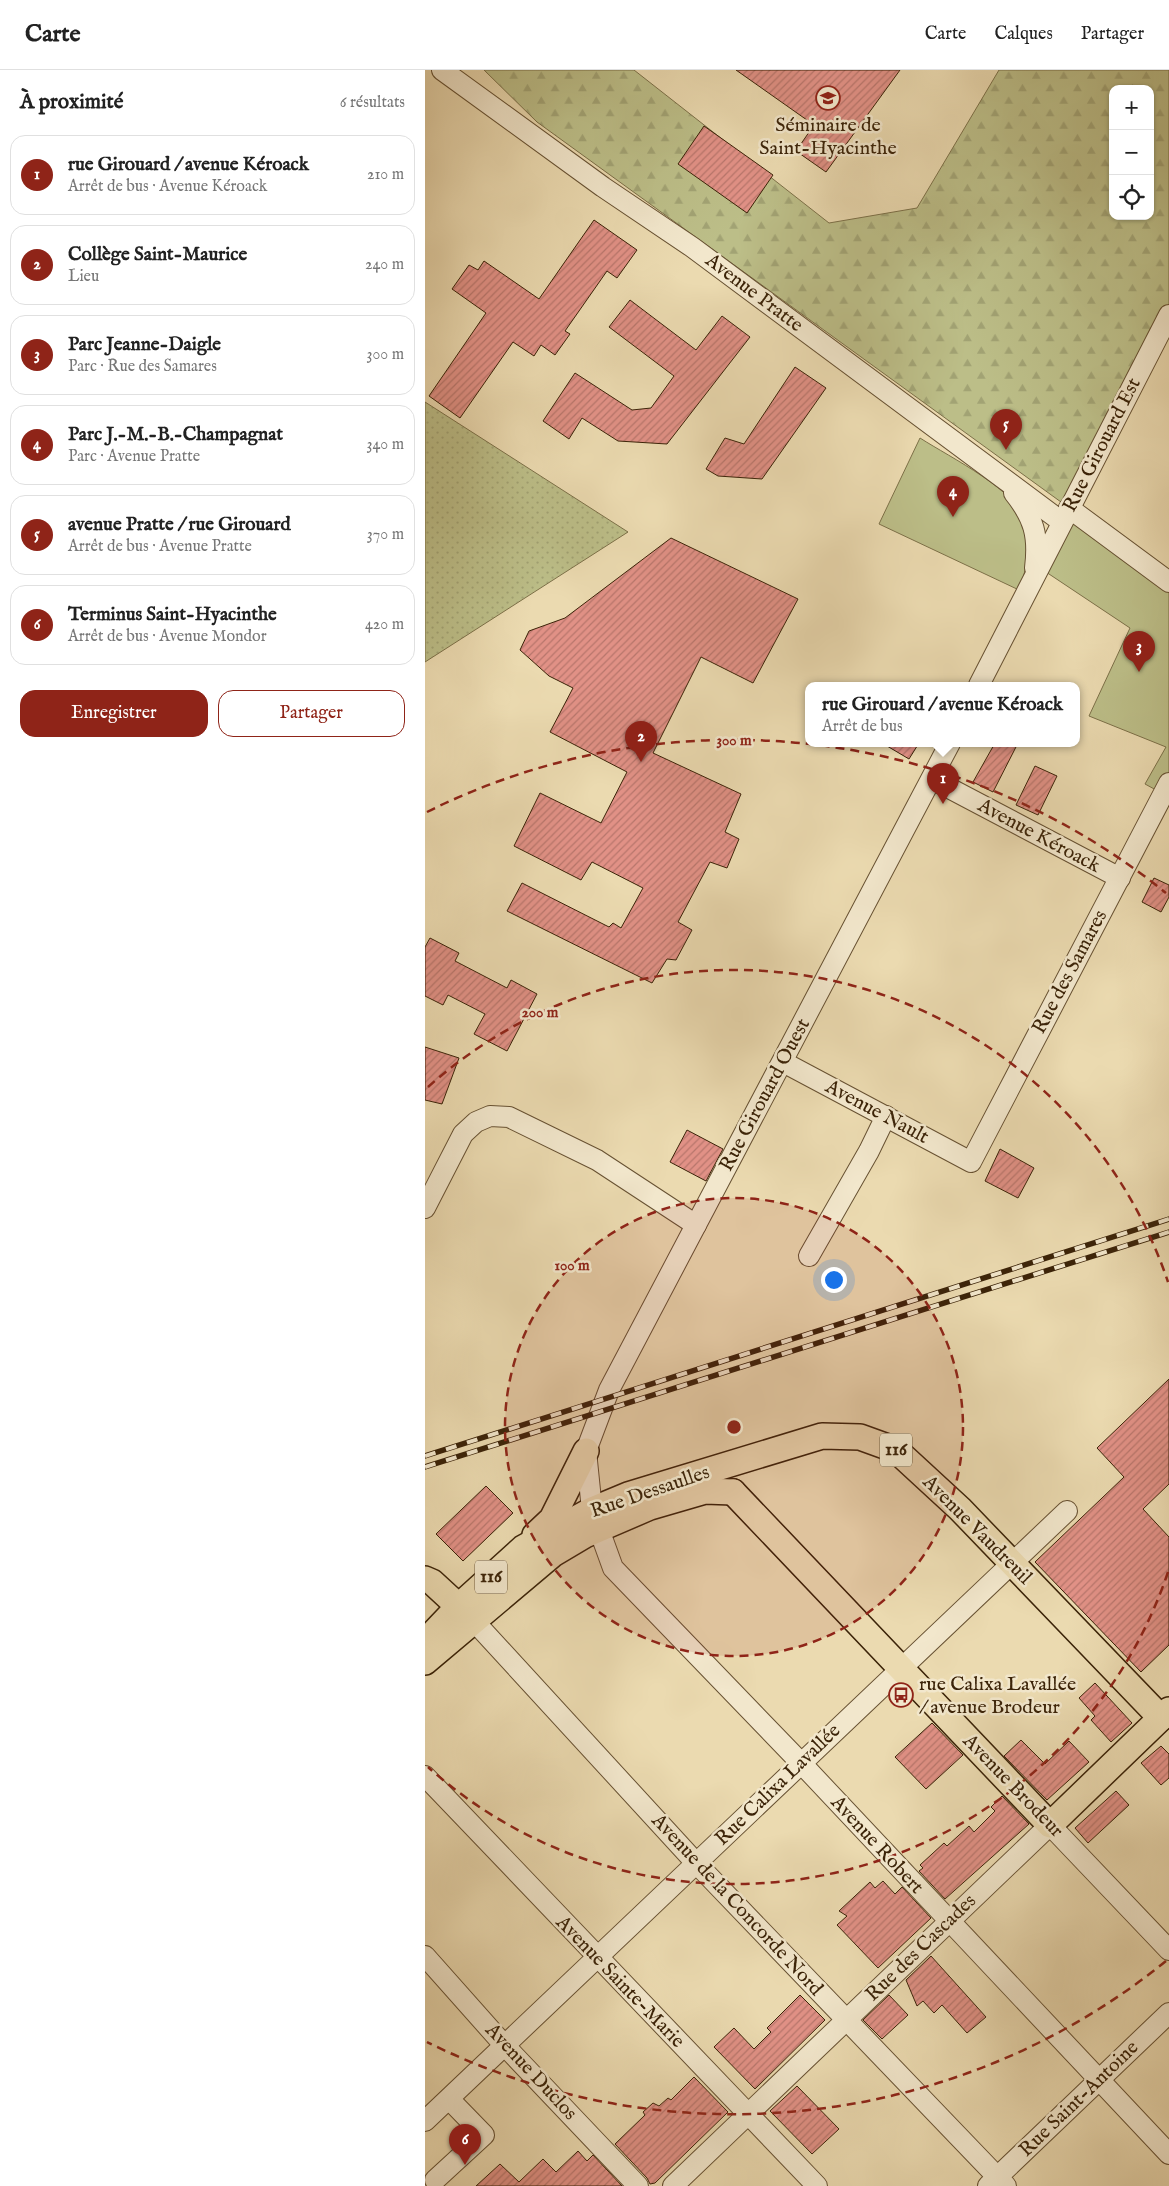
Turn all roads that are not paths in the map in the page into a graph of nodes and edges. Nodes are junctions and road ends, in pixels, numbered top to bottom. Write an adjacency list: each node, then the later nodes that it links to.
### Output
1 (442, 70): 3 (street, Avenue Pratte)
2 (1169, 315): 4 (street, Rue Girouard Est)
3 (1004, 479): 4 (street, Avenue Pratte); 5 (street)
4 (1066, 515): 5 (street, Rue Girouard Est); 6 (street, Avenue Pratte)
5 (1035, 575): 7 (street)
6 (1169, 582)
7 (981, 682)
8 (948, 747): 9 (street, Rue Girouard Ouest)
9 (932, 779): 11 (street, Avenue Kéroack); 12 (street, Rue Girouard Ouest)
10 (1169, 783): 11 (street, Rue des Samares)
11 (1120, 878): 14 (street, Rue des Samares)
12 (783, 1062): 13 (street, Avenue Nault); 16 (street, Rue Girouard Ouest)
13 (886, 1116): 14 (street, Avenue Nault); 17 (street)
14 (971, 1162)
15 (425, 1207): 16 (street)
16 (696, 1225): 18 (street, Rue Girouard Ouest)
17 (809, 1256)
18 (586, 1451): 22 (street); 23 (main road)
19 (741, 1462): 20 (main road); 22 (main road, Rue Dessaulles / 116); 24 (main road, Avenue Vaudreuil / 116)
20 (733, 1492): 22 (main road, Rue Dessaulles / 116); 29 (main road, Avenue Brodeur)
21 (1067, 1511): 24 (street, Rue Calixa Lavallée)
22 (595, 1519): 23 (main road, Rue Dessaulles / 116); 26 (main road, Rue Dessaulles / 116); 31 (street, Avenue Robert)
23 (523, 1548): 26 (main road, Rue Dessaulles / 116)
24 (1012, 1563): 29 (street, Rue Calixa Lavallée); 30 (main road, Avenue Vaudreuil / 116)
25 (425, 1579): 26 (main road)
26 (466, 1613): 27 (main road, Rue Dessaulles); 28 (main road, Rue Dessaulles); 34 (street, Avenue de la Concorde Nord)
27 (425, 1642)
28 (425, 1662)
29 (901, 1669): 31 (street, Rue Calixa Lavallée); 33 (main road, Avenue Brodeur)
30 (1166, 1718): 33 (main road, Rue des Cascades / 116)
31 (801, 1764): 34 (street, Rue Calixa Lavallée); 35 (street, Avenue Robert)
32 (426, 1784): 38 (street, Avenue Sainte-Marie)
33 (1050, 1825): 35 (street, Rue des Cascades); 36 (street, Avenue Brodeur)
34 (696, 1863): 38 (street, Rue Calixa Lavallée); 40 (street, Avenue de la Concorde Nord)
35 (949, 1921): 40 (street, Rue des Cascades); 42 (street, Avenue Robert)
36 (1169, 1950)
37 (425, 1956): 41 (street, Avenue Duclos)
38 (597, 1958): 41 (street, Rue Calixa Lavallée); 44 (street, Avenue Sainte-Marie)
39 (1169, 2013): 42 (street, Rue Saint-Antoine)
40 (847, 2020): 44 (street, Rue des Cascades); 48 (street, Avenue de la Concorde Nord)
41 (505, 2046): 43 (street, Rue Calixa Lavallée); 49 (street, Avenue Duclos)
42 (1099, 2080): 46 (street, Avenue Robert); 48 (street, Rue Saint-Antoine)
43 (449, 2099): 45 (street, Rue Calixa Lavallée); 47 (street)
44 (748, 2114): 50 (street, Rue des Cascades); 51 (street, Avenue Sainte-Marie)
45 (425, 2122)
46 (1169, 2154)
47 (434, 2178)
48 (997, 2183)
49 (638, 2186)
50 (673, 2186)
51 (817, 2186)

